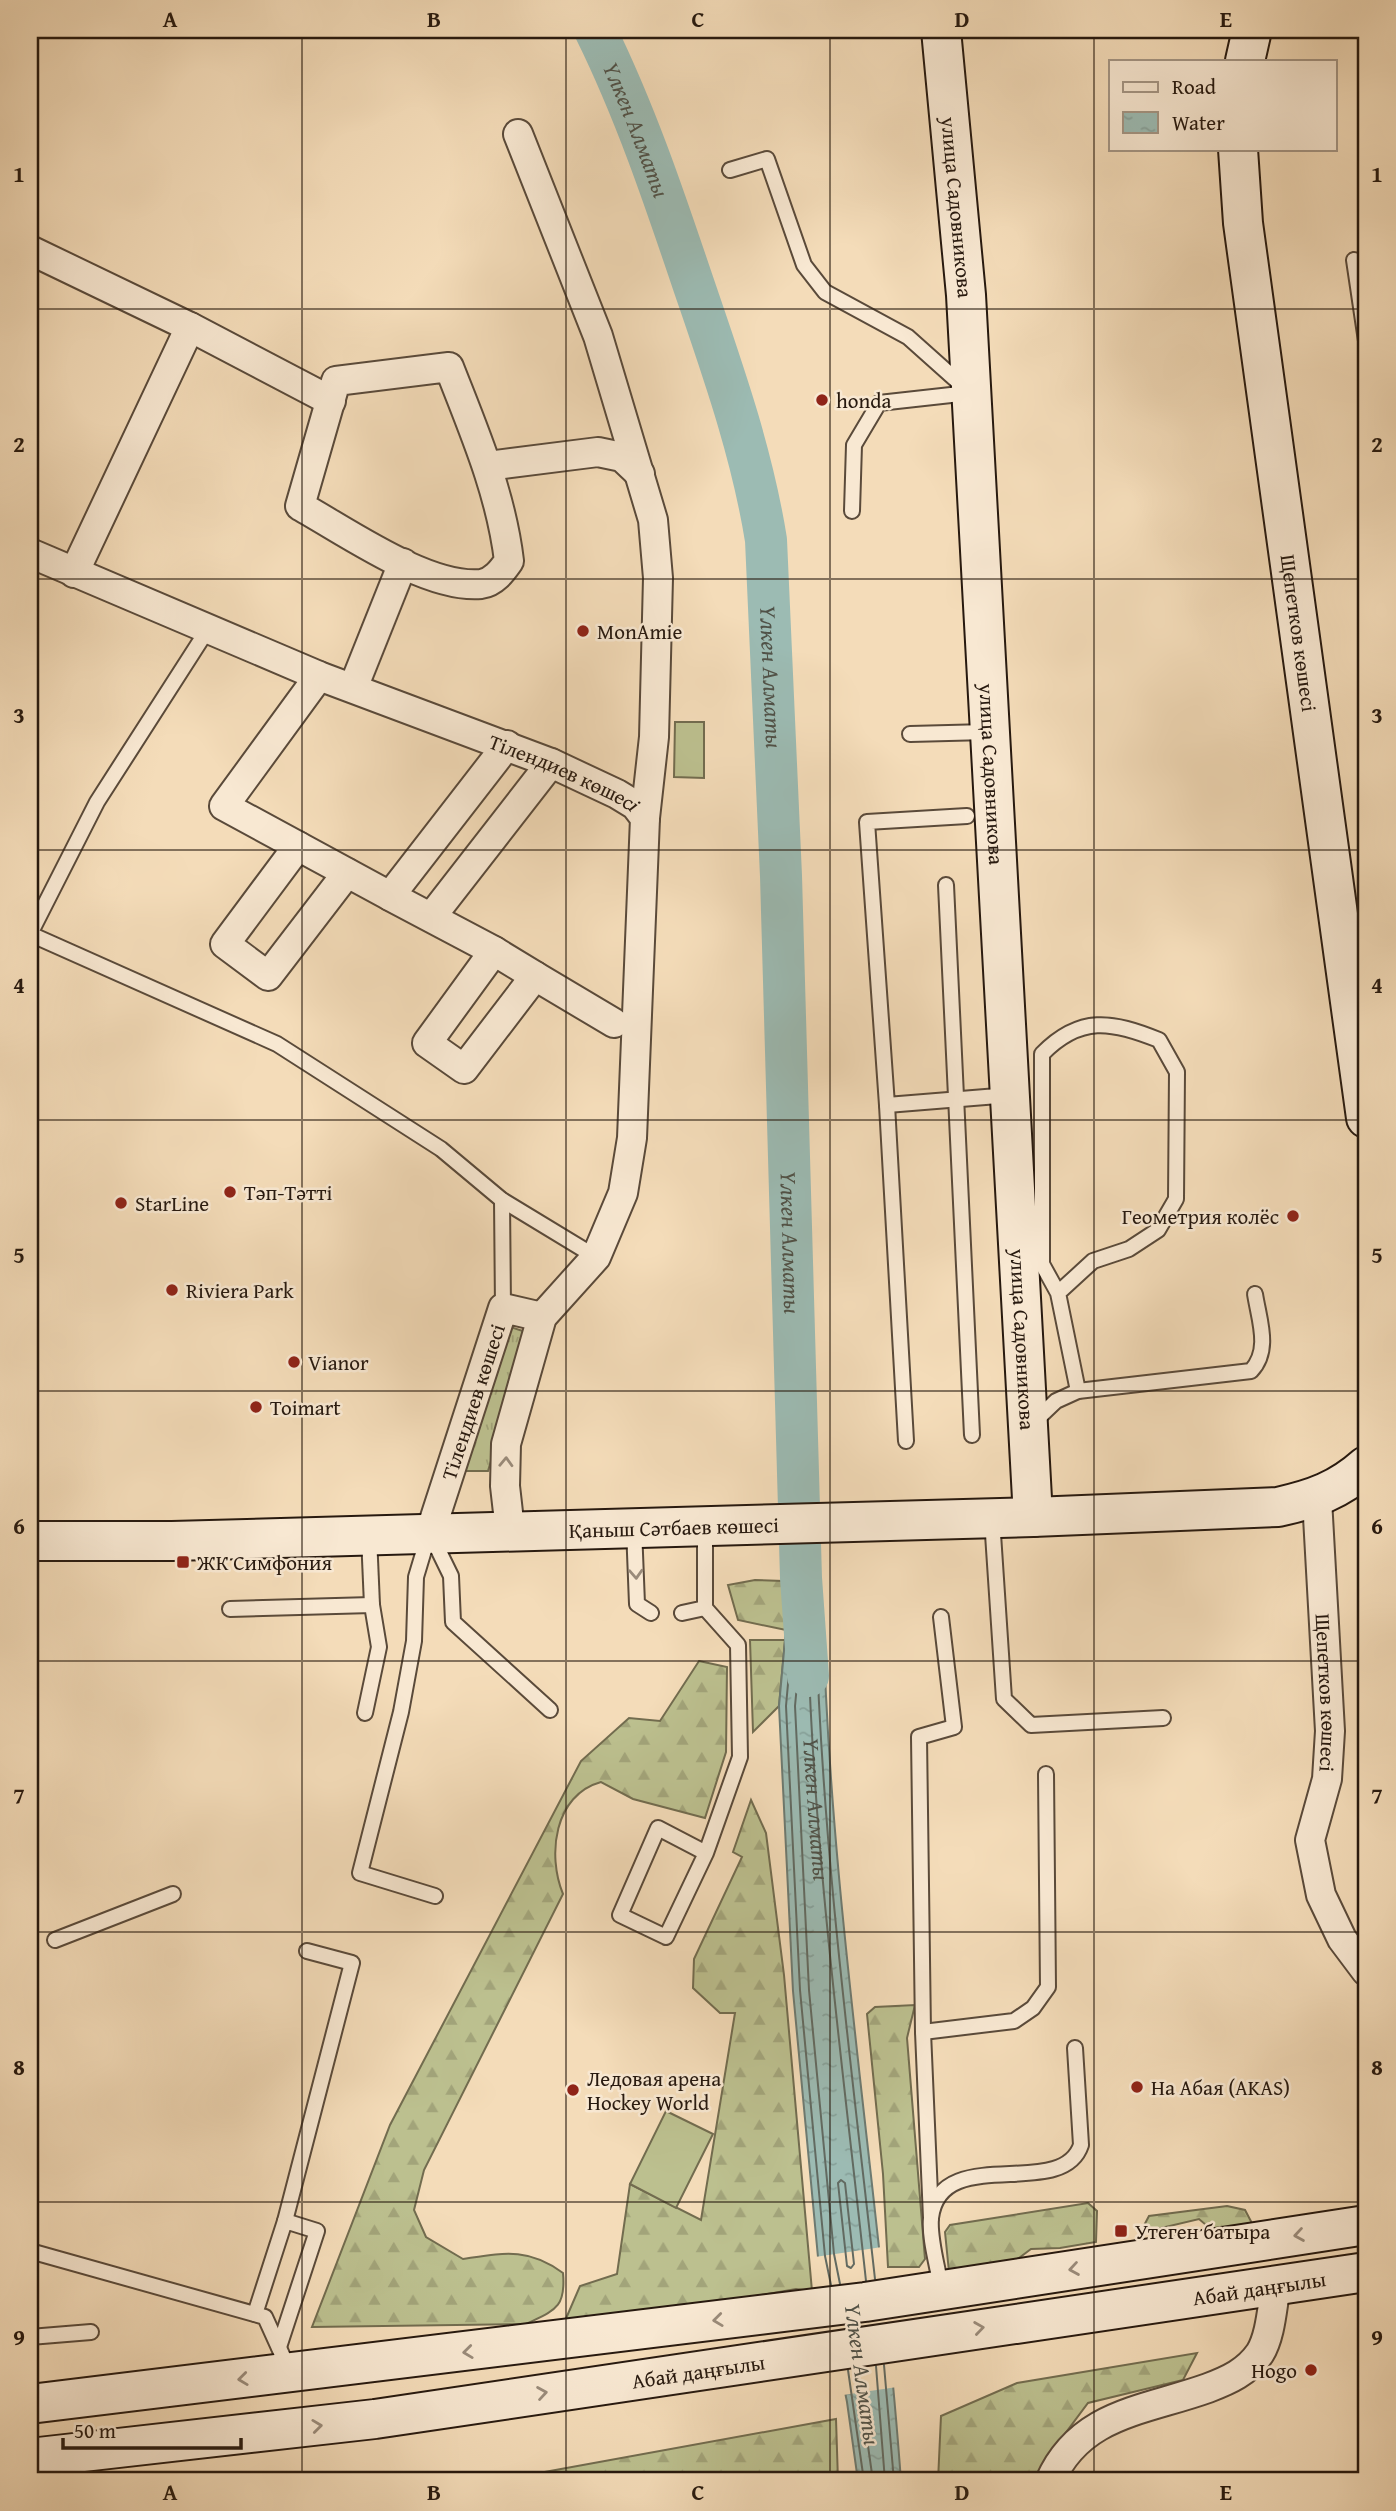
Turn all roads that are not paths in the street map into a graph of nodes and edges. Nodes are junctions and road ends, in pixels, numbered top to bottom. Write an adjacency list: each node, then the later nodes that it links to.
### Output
1 (942, 30): 11 (main road, улица Садовникова)
2 (1252, 30): 3 (main road)
3 (1245, 60)
4 (518, 134): 14 (street)
5 (1237, 150): 39 (main road, Щепетков көшесі)
6 (730, 170): 11 (lane)
7 (30, 250): 9 (street)
8 (1354, 260): 10 (lane)
9 (190, 327): 12 (street); 18 (street)
10 (1366, 341)
11 (970, 393): 15 (lane); 22 (main road, улица Садовникова)
12 (331, 401): 13 (street); 17 (street)
13 (488, 466): 14 (street); 17 (street)
14 (639, 474): 27 (street)
15 (852, 511)
16 (30, 553): 18 (street, Тілендиев көшесі)
17 (403, 563): 21 (street)
18 (74, 573): 19 (street, Тілендиев көшесі)
19 (208, 629): 20 (street, Тілендиев көшесі); 40 (lane)
20 (319, 676): 21 (street, Тілендиев көшесі); 28 (street)
21 (353, 688): 24 (street, Тілендиев көшесі)
22 (989, 732): 23 (lane); 36 (main road, улица Садовникова)
23 (910, 734)
24 (507, 745): 25 (street, Тілендиев көшесі); 31 (street)
25 (551, 763): 27 (street, Тілендиев көшесі); 32 (street)
26 (967, 816): 38 (lane)
27 (645, 818): 41 (street, Тілендиев көшесі)
28 (298, 846): 29 (street); 29 (street)
29 (347, 873): 31 (street)
30 (946, 885): 37 (lane)
31 (390, 896): 32 (street)
32 (432, 916): 33 (street)
33 (494, 951): 34 (street); 34 (street)
34 (535, 976): 35 (street)
35 (614, 1023)
36 (1011, 1095): 37 (lane); 47 (main road, улица Садовникова)
37 (959, 1100): 38 (lane); 48 (lane)
38 (887, 1105): 49 (lane)
39 (1366, 1118)
40 (502, 1200): 41 (lane); 44 (lane)
41 (596, 1257): 45 (street, Тілендиев көшесі)
42 (1058, 1293): 42 (lane); 46 (lane)
43 (1255, 1294): 46 (lane)
44 (503, 1308): 45 (street, Тілендиев көшесі); 57 (street, Тілендиев көшесі)
45 (542, 1317): 56 (street, Тілендиев көшесі, one-way to 45)
46 (1078, 1391): 47 (lane)
47 (1029, 1426): 53 (main road, улица Садовникова)
48 (972, 1435)
49 (906, 1441)
50 (1366, 1466): 51 (main road)
51 (1317, 1499): 53 (main road, Қаныш Сәтбаев көшесі); 75 (street, Щепетков көшесі)
52 (992, 1517): 53 (main road, Қаныш Сәтбаев көшесі); 54 (main road, Қаныш Сәтбаев көшесі); 68 (lane)
53 (1033, 1517)
54 (705, 1524): 55 (main road, Қаныш Сәтбаев көшесі); 61 (lane)
55 (634, 1527): 56 (main road, Қаныш Сәтбаев көшесі); 63 (lane, one-way to 63)
56 (510, 1530): 57 (main road, Қаныш Сәтбаев көшесі)
57 (430, 1532): 58 (main road, Қаныш Сәтбаев көшесі); 66 (lane); 72 (lane)
58 (369, 1534): 59 (main road, Қаныш Сәтбаев көшесі); 60 (lane)
59 (30, 1541)
60 (372, 1605): 62 (lane); 67 (lane)
61 (705, 1608): 64 (lane); 70 (lane)
62 (230, 1609)
63 (651, 1613)
64 (682, 1613)
65 (941, 1617): 76 (lane)
66 (550, 1710)
67 (365, 1713)
68 (1163, 1718)
69 (1046, 1774): 76 (lane)
70 (706, 1853): 70 (lane)
71 (173, 1894): 73 (lane)
72 (435, 1896)
73 (55, 1940)
74 (307, 1951): 79 (lane)
75 (1366, 1971)
76 (923, 2032): 78 (lane)
77 (1075, 2048): 78 (lane)
78 (931, 2218): 84 (lane)
79 (285, 2221): 85 (lane); 88 (lane)
80 (1366, 2225): 84 (main road, Абай даңғылы, one-way to 84)
81 (30, 2251): 85 (lane)
82 (1366, 2272): 83 (main road, Абай даңғылы)
83 (1276, 2286): 90 (main road, Абай даңғылы, one-way to 83); 91 (street)
84 (923, 2292): 88 (main road, Абай даңғылы, one-way to 88)
85 (254, 2314): 88 (lane)
86 (91, 2332): 87 (lane)
87 (30, 2337)
88 (285, 2360): 89 (main road, Абай даңғылы, one-way to 89)
89 (30, 2404)
90 (30, 2458)
91 (1050, 2481)

